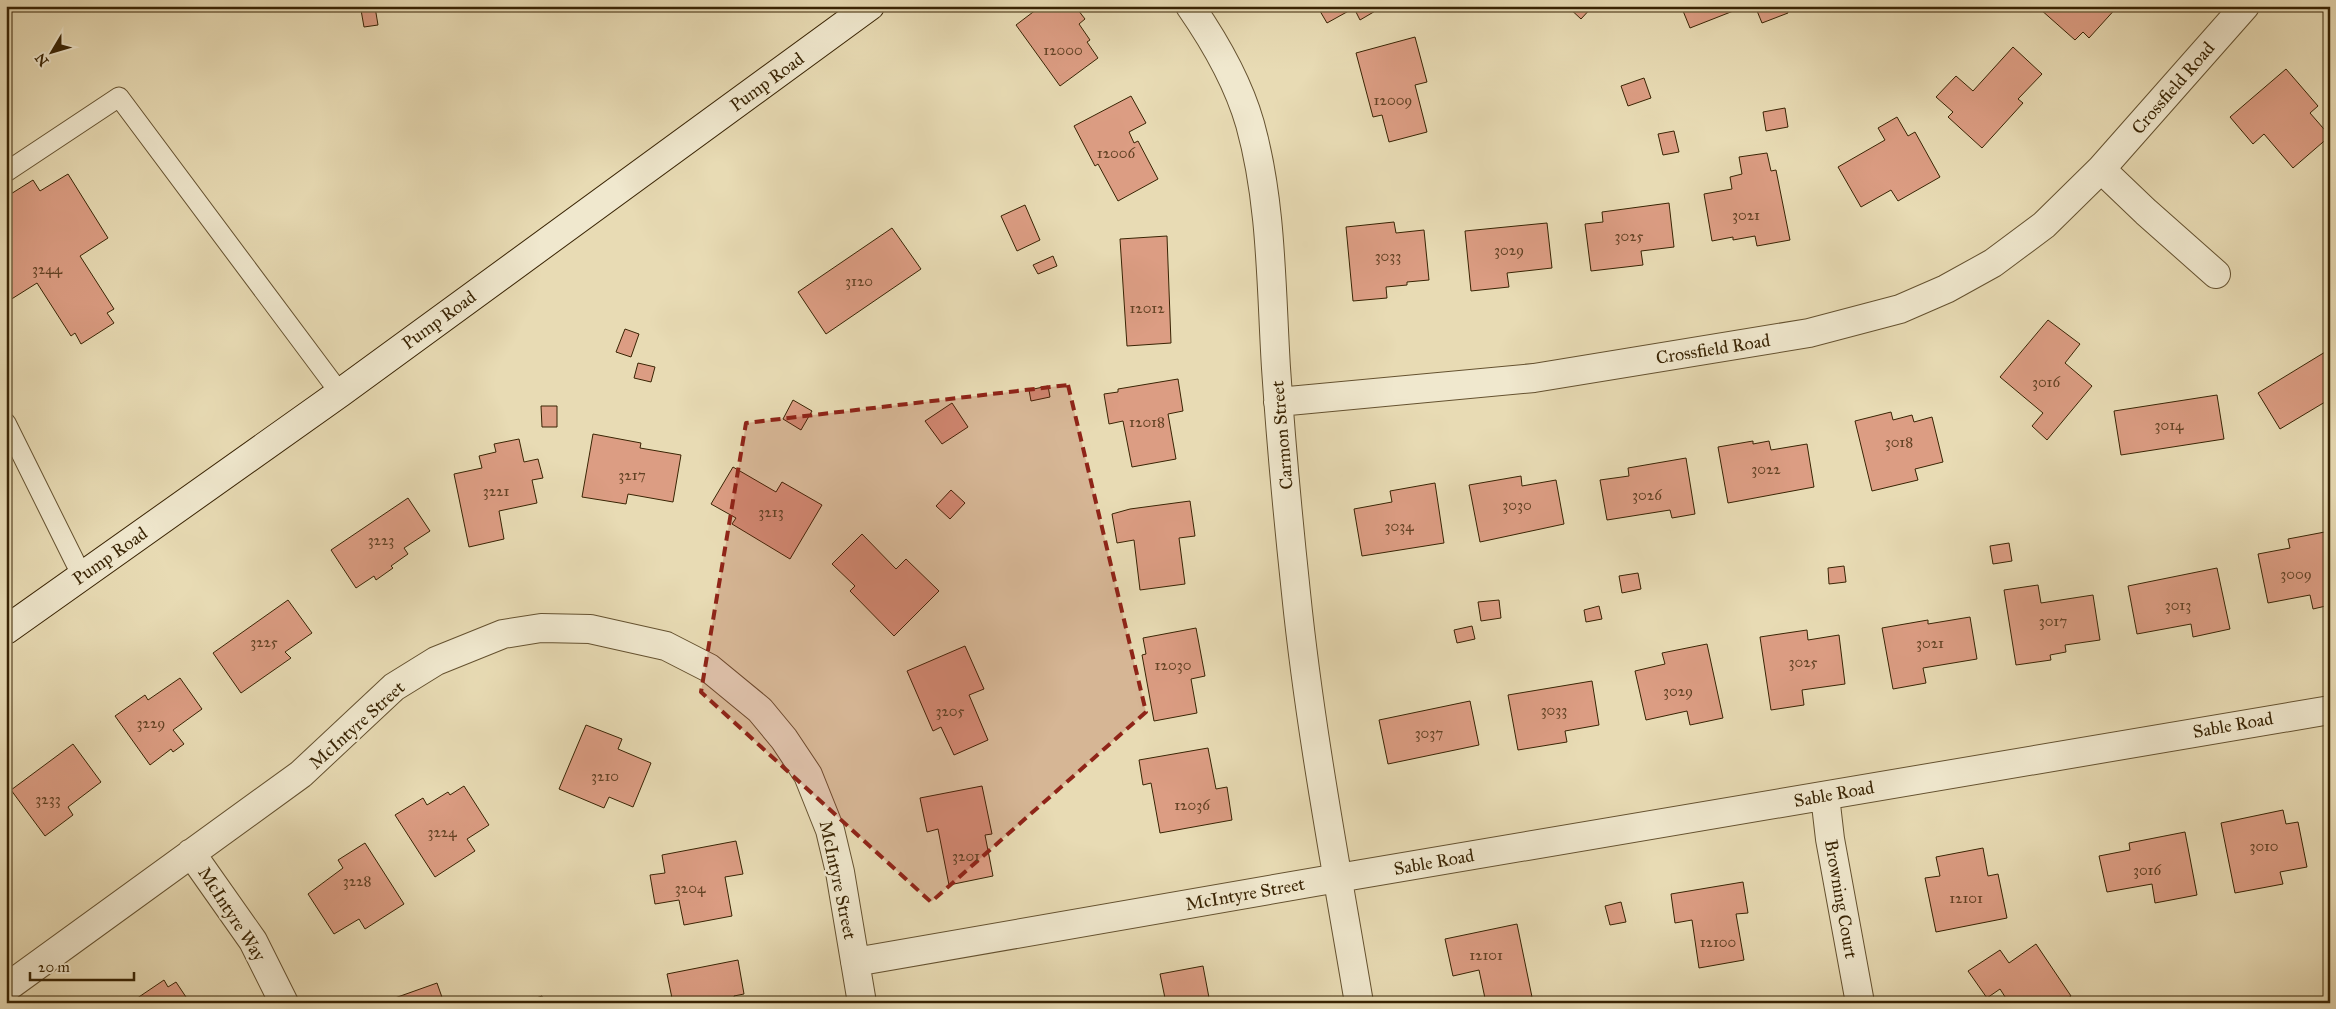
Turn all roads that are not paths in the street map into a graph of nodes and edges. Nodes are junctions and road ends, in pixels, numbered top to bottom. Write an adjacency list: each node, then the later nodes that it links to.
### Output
1 (870, 6): 7 (street, Pump Road)
2 (1190, 6): 8 (street, Carmon Street)
3 (2244, 6): 4 (street, Crossfield Road)
4 (2101, 169): 6 (street); 8 (street, Crossfield Road)
5 (6, 172): 7 (lane)
6 (2216, 274)
7 (340, 393): 10 (street, Pump Road)
8 (1278, 402): 15 (street, Carmon Street)
9 (6, 423): 10 (lane)
10 (82, 576): 11 (street, Pump Road)
11 (6, 630)
12 (2330, 710): 13 (street, Sable Road)
13 (1825, 796): 15 (street, Sable Road); 21 (street, Browning Court)
14 (192, 853): 16 (street, McIntyre Street); 17 (street, McIntyre Street); 18 (street, McIntyre Way)
15 (1338, 878): 16 (street, McIntyre Street); 20 (street, Carmon Street)
16 (855, 962): 19 (street)
17 (6, 988)
18 (284, 1003)
19 (862, 1003)
20 (1359, 1003)
21 (1860, 1003)

